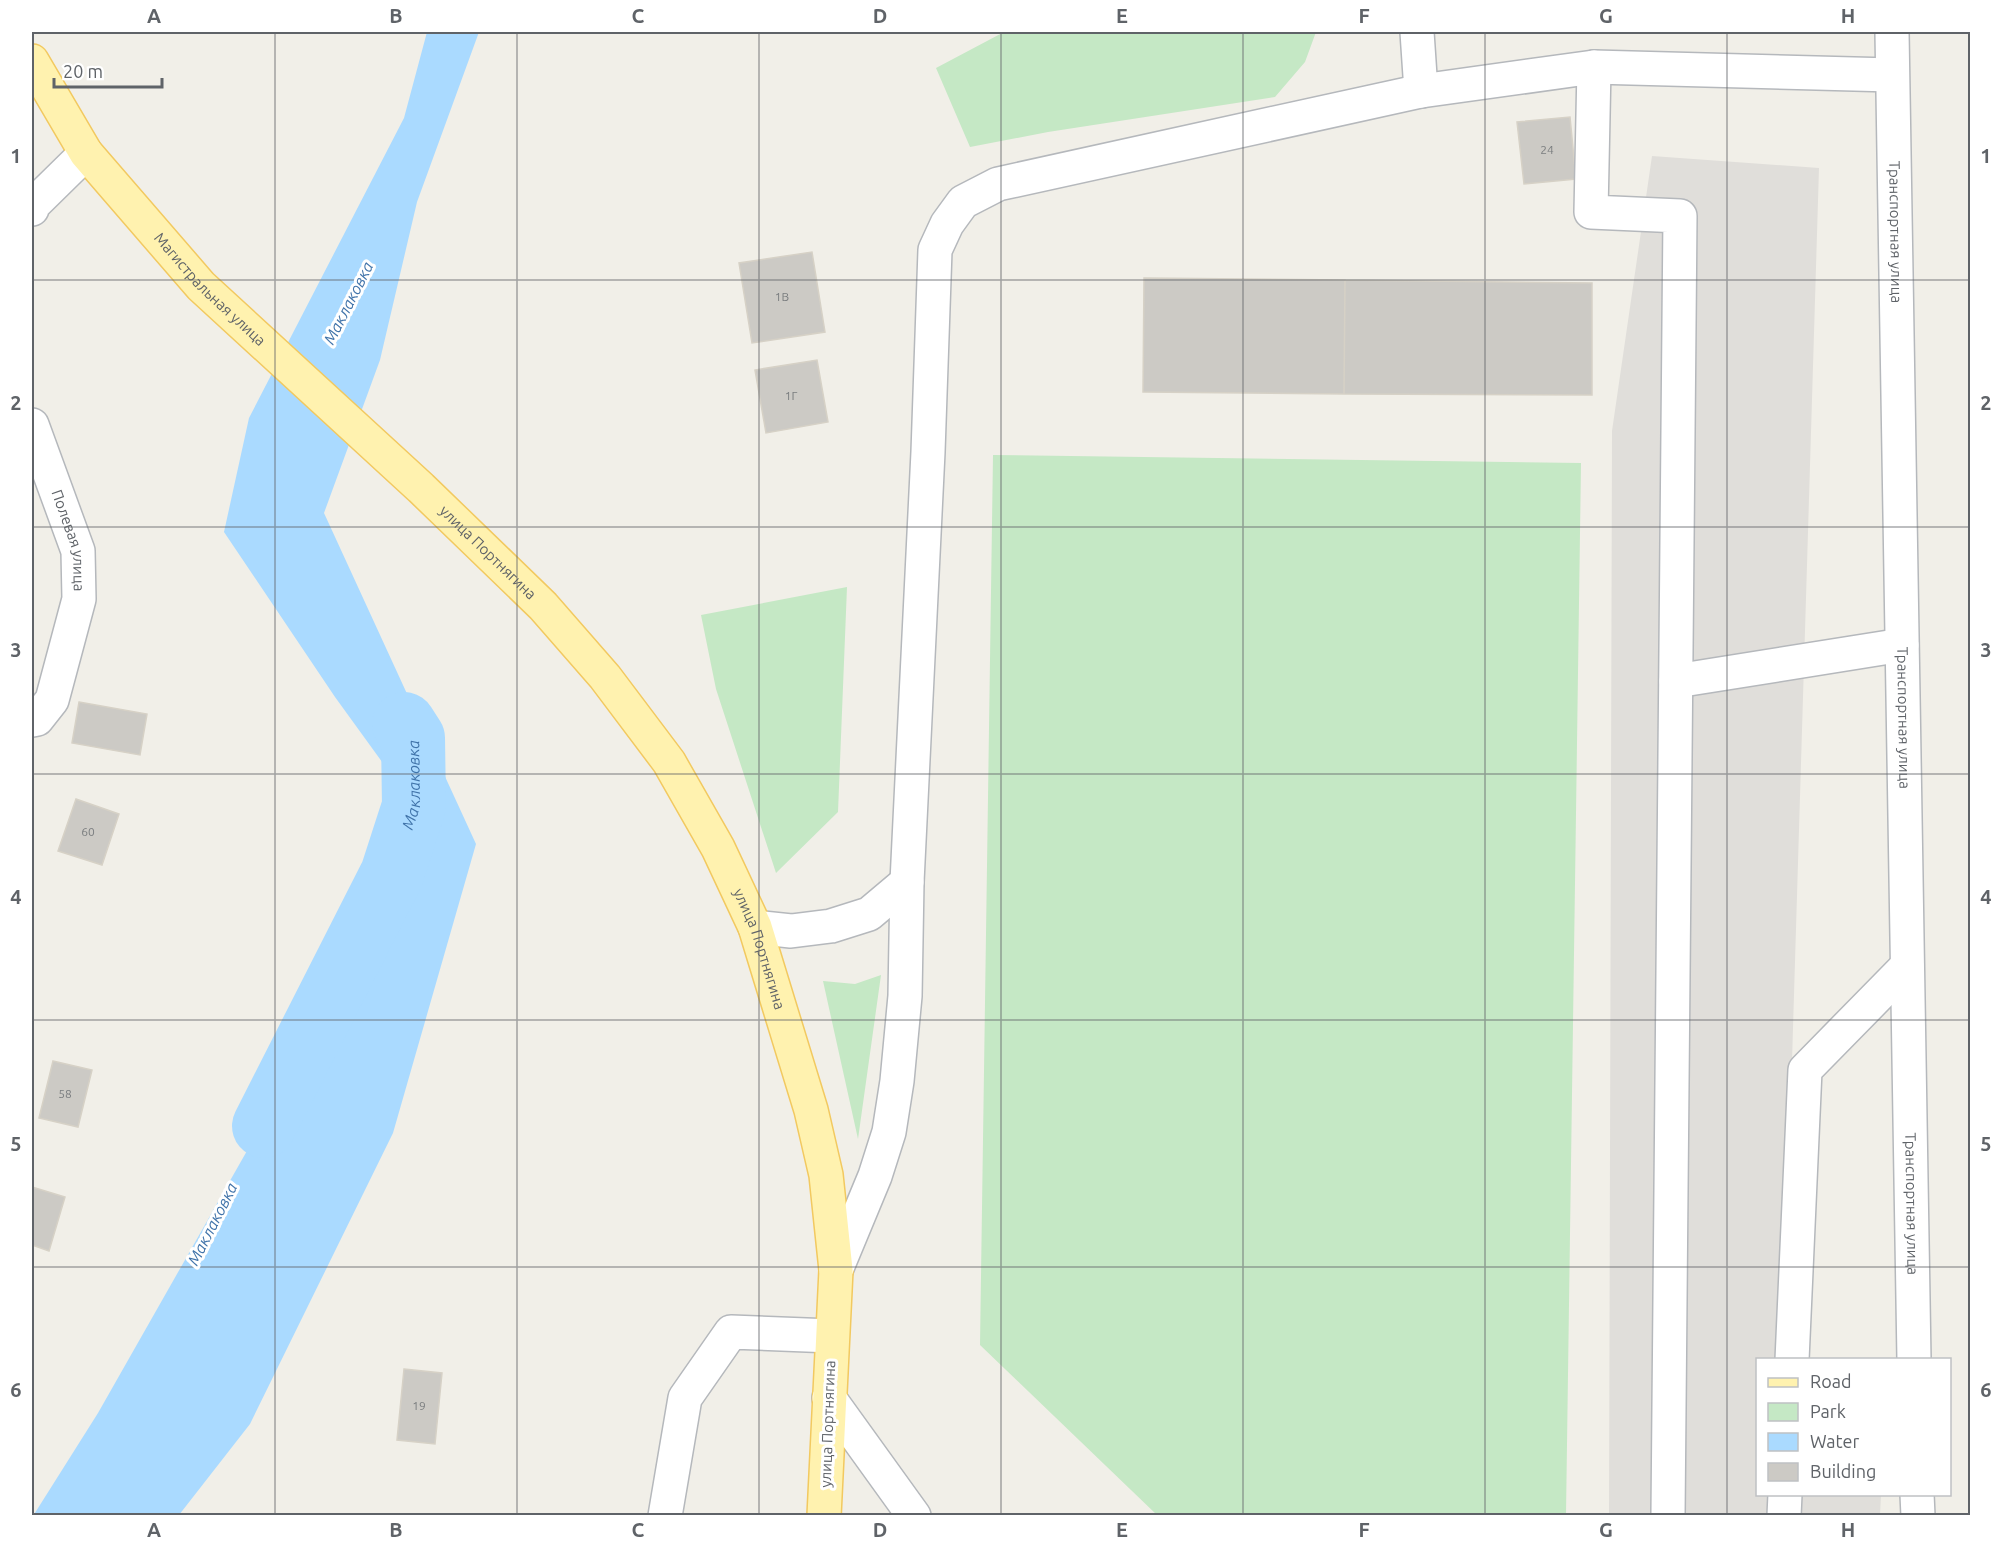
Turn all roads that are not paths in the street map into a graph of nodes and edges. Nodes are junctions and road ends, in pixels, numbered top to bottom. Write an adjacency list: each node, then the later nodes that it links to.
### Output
1 (1417, 32): 6 (street)
2 (1892, 32): 5 (street, Транспортная улица)
3 (32, 61): 7 (main road, Магистральная улица)
4 (1594, 67): 5 (street); 6 (street); 12 (street)
5 (1892, 75): 11 (street, Транспортная улица)
6 (1421, 92): 14 (street)
7 (86, 153): 8 (street); 10 (main road, Магистральная улица)
8 (32, 209)
9 (32, 425): 13 (street, Полевая улица)
10 (422, 488): 15 (main road, улица Портнягина)
11 (1902, 645): 12 (street); 16 (street, Транспортная улица)
12 (1676, 681): 27 (street)
13 (33, 727)
14 (907, 882): 15 (street); 17 (street)
15 (755, 927): 17 (main road, улица Портнягина)
16 (1907, 966): 19 (street); 20 (street, Транспортная улица)
17 (836, 1269): 18 (main road, улица Портнягина)
18 (832, 1336): 21 (main road, улица Портнягина); 24 (street)
19 (1792, 1358)
20 (1914, 1358)
21 (829, 1398): 25 (main road, улица Портнягина); 26 (street)
22 (1785, 1496): 28 (street)
23 (1917, 1496): 29 (street)
24 (665, 1515)
25 (824, 1515)
26 (914, 1515)
27 (1668, 1515)
28 (1784, 1515)
29 (1918, 1515)

